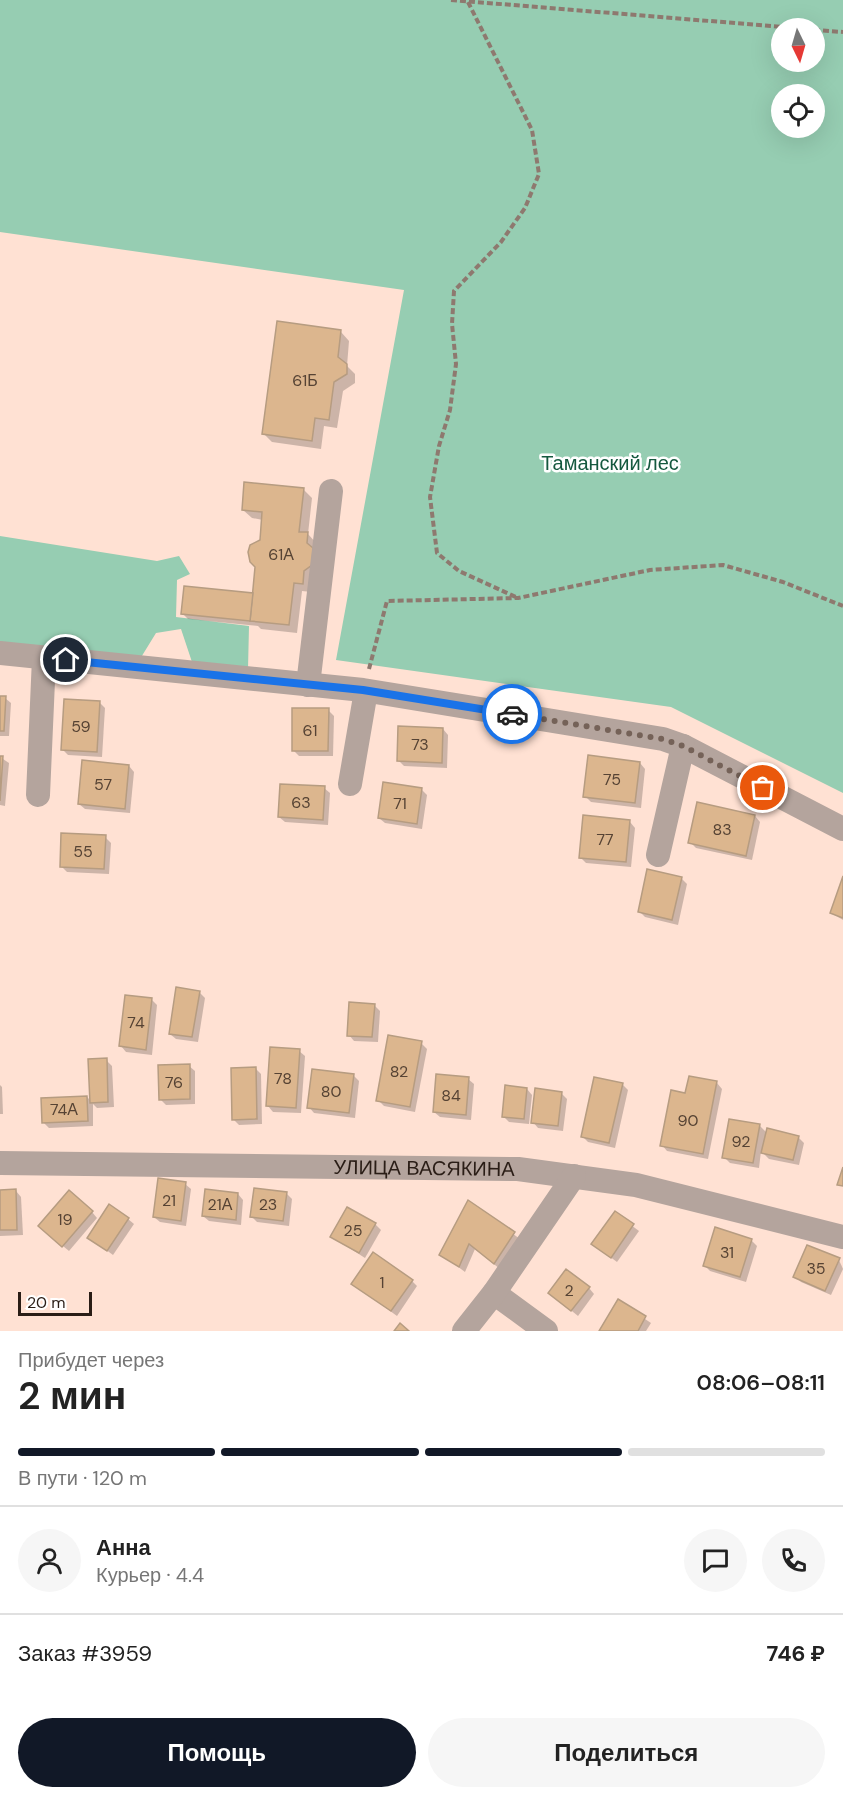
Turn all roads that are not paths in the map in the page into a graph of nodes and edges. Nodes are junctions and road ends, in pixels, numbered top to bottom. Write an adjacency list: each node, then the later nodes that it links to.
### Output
1 (331, 491): 4 (street)
2 (0, 653): 3 (street)
3 (44, 658): 4 (street); 8 (street)
4 (308, 685): 5 (street)
5 (364, 691): 6 (street); 7 (street)
6 (683, 746): 9 (street); 10 (street)
7 (350, 783)
8 (38, 795)
9 (843, 829)
10 (658, 855)
11 (0, 1163): 12 (street, УЛИЦА ВАСЯКИНА)
12 (574, 1176): 13 (street, УЛИЦА ВАСЯКИНА); 14 (street)
13 (843, 1237)
14 (494, 1293): 15 (street); 16 (street)
15 (464, 1331)
16 (546, 1331)

